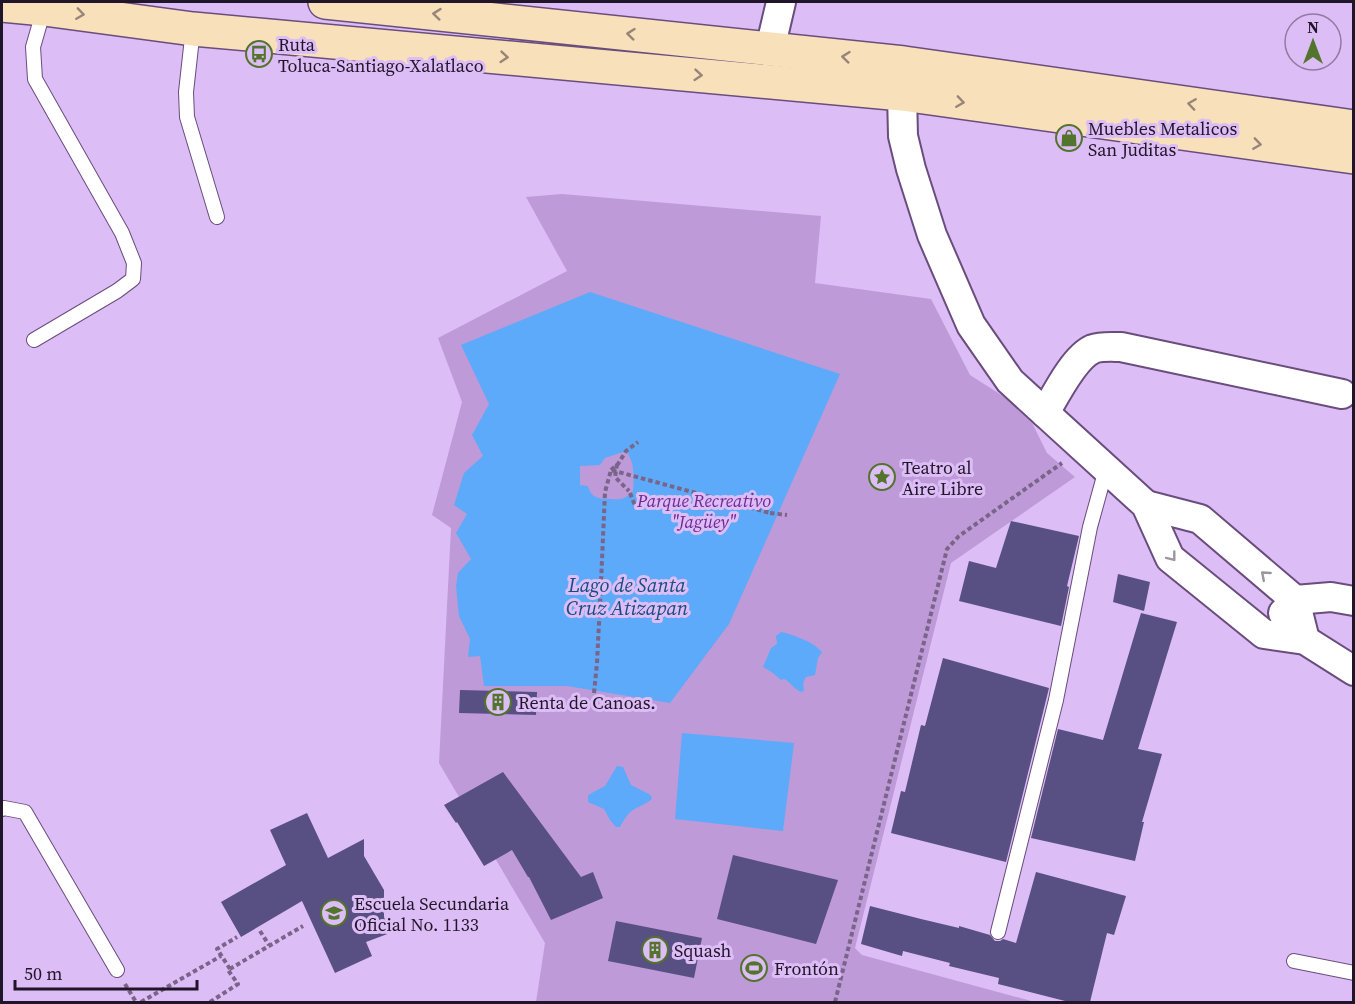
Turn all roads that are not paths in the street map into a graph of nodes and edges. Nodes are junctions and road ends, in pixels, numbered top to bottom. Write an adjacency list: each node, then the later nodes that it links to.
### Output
1 (325, 2): 6 (main road, one-way to 1)
2 (781, 2): 6 (street)
3 (2, 5): 4 (main road)
4 (45, 5): 5 (main road, one-way to 5); 11 (lane)
5 (193, 29): 7 (main road, one-way to 7); 10 (lane)
6 (770, 49): 7 (main road, one-way to 6)
7 (903, 78): 8 (main road, one-way to 7); 9 (main road, one-way to 9); 13 (street)
8 (1353, 127)
9 (1353, 157)
10 (217, 217)
11 (34, 340)
12 (1342, 394): 13 (street)
13 (1045, 413): 14 (street)
14 (1106, 469): 15 (street); 22 (lane)
15 (1146, 505): 16 (street, one-way to 15); 18 (street, one-way to 18)
16 (1295, 600): 17 (street); 18 (street); 19 (street)
17 (1353, 602)
18 (1263, 634): 19 (street)
19 (1305, 640): 20 (street)
20 (1353, 671)
21 (2, 809): 24 (lane)
22 (998, 932)
23 (1294, 961): 25 (lane)
24 (117, 970)
25 (1353, 973)

